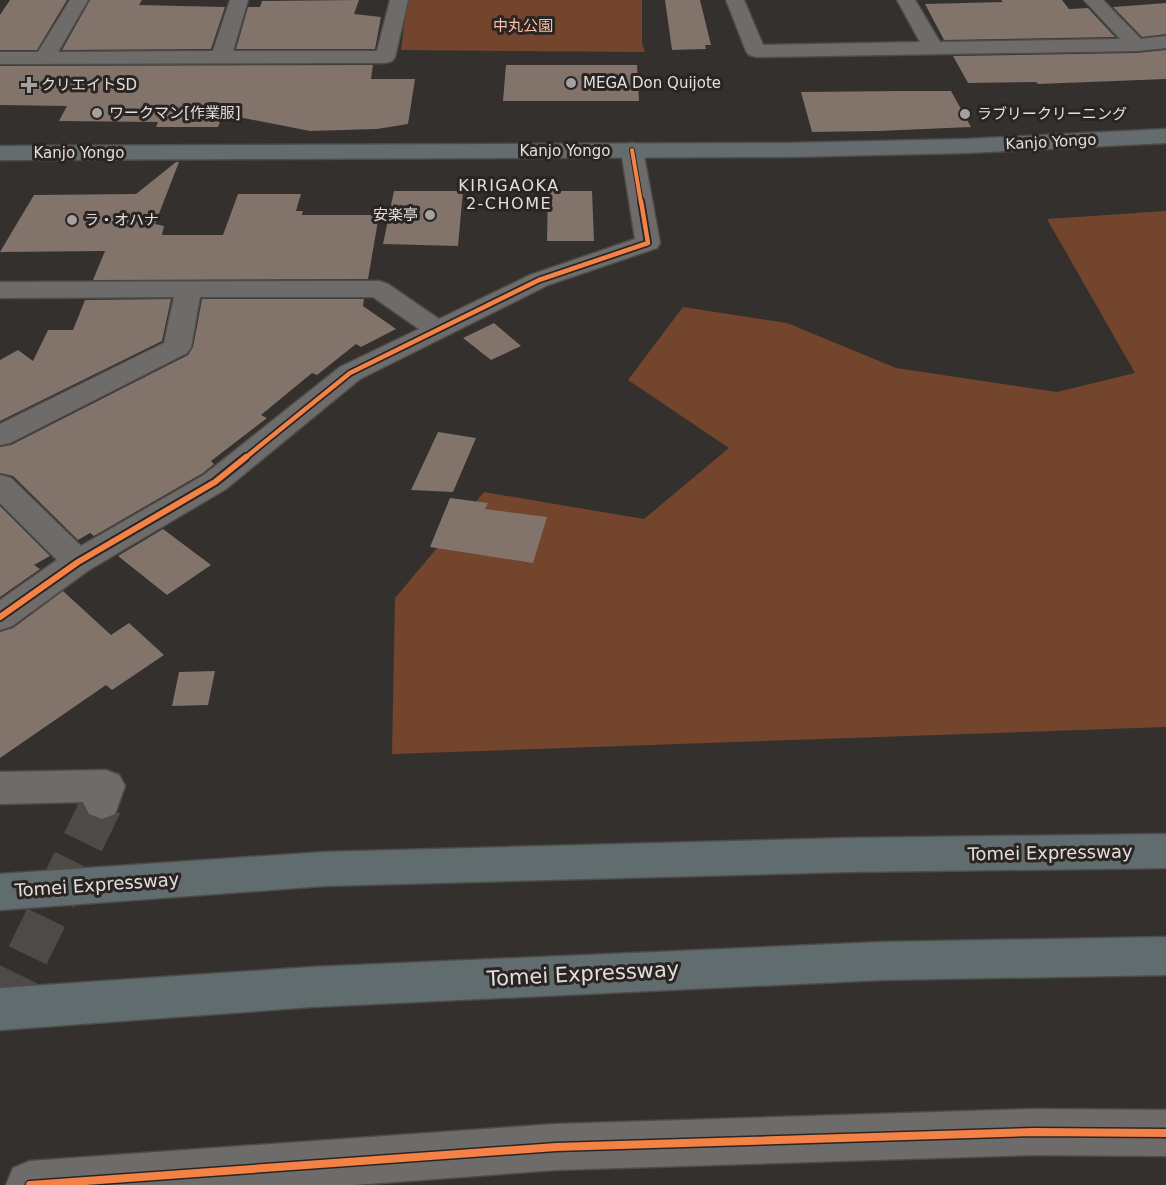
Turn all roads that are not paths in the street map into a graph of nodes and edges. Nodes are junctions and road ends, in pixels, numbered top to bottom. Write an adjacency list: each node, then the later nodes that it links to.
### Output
1 (79, 0): 11 (street)
2 (239, 0): 10 (street)
3 (399, 0): 10 (street)
4 (735, 0): 9 (street)
5 (906, 0): 9 (street)
6 (1093, 0): 8 (street)
7 (1166, 42): 8 (street)
8 (1136, 45): 9 (street)
9 (933, 48)
10 (222, 56): 11 (street)
11 (45, 57): 12 (street)
12 (0, 58)
13 (1166, 136): 15 (main road, Kanjo Yongo)
14 (0, 153): 15 (main road, Kanjo Yongo)
15 (634, 161): 16 (main road, Kanjo Yongo); 17 (main road, Kanjo Yongo); 20 (street)
16 (1085, 161)
17 (0, 175)
18 (189, 289): 19 (street); 20 (street); 21 (street)
19 (0, 290)
20 (440, 331): 23 (street)
21 (0, 436)
22 (0, 485): 23 (street)
23 (78, 562): 24 (street)
24 (0, 617)
25 (0, 788): 26 (street)
26 (102, 803)
27 (1166, 851): 28 (highway, Tomei Expressway)
28 (0, 892)
29 (1166, 956): 30 (highway, Tomei Expressway)
30 (0, 1009)
31 (1166, 1133): 32 (street)
32 (30, 1185)

